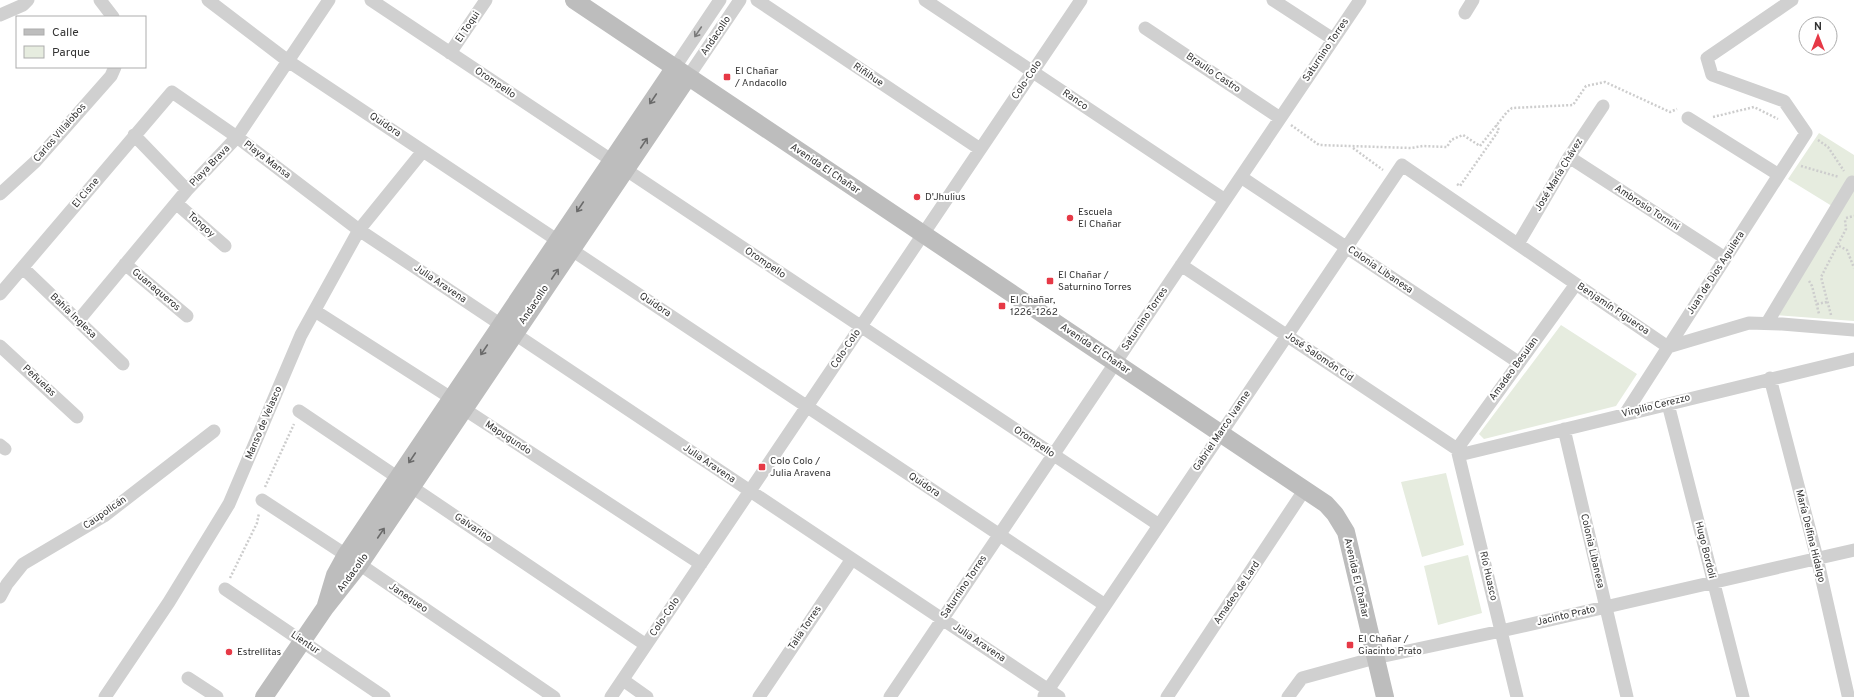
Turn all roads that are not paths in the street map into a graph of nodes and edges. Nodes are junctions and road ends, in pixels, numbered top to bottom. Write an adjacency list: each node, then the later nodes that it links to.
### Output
1 (28, 0): 18 (street)
2 (100, 0): 19 (street)
3 (208, 0): 23 (street, Quidora)
4 (329, 0): 23 (street, Playa Brava)
5 (371, 0): 22 (street, Orompello)
6 (486, 0): 22 (street, El Toqui)
7 (574, 0): 25 (street, Avenida El Chañar)
8 (720, 0): 25 (street, Andacollo, one-way to 25)
9 (740, 0): 25 (street, Andacollo)
10 (757, 0): 33 (street, Riñihue)
11 (925, 0): 26 (street, Ranco)
12 (1081, 0): 26 (street, Colo-Colo)
13 (1273, 0): 21 (street)
14 (1360, 0): 21 (street, Saturnino Torres)
15 (1473, 0): 17 (street)
16 (1792, 0): 38 (street, Juan de Dios Aguilera)
17 (1465, 13)
18 (0, 15)
19 (112, 16)
20 (1145, 28): 29 (street, Braulio Castro)
21 (1333, 39): 29 (street, Saturnino Torres)
22 (450, 53): 36 (street, Orompello)
23 (288, 61): 32 (street, Playa Brava); 34 (street, Quidora)
24 (114, 68): 42 (street, Carlos Villalobos)
25 (681, 72): 36 (street, Andacollo); 46 (street, Avenida El Chañar)
26 (1032, 72): 33 (street, Colo-Colo); 43 (street, Ranco)
27 (172, 92): 31 (street, El Cisne); 32 (street, Playa Mansa)
28 (1603, 106): 35 (street, José María Chávez)
29 (1280, 118): 39 (street, Saturnino Torres)
30 (1688, 118): 38 (street)
31 (134, 135): 41 (street); 54 (street, El Cisne)
32 (237, 137): 41 (street, Playa Brava); 45 (street, Playa Mansa)
33 (980, 149): 46 (street, Colo-Colo)
34 (423, 151): 45 (street, Manso de Velasco); 48 (street, Quidora)
35 (1569, 157): 47 (street, José María Chávez); 51 (street, Ambrosio Tornini)
36 (619, 165): 48 (street, Andacollo); 61 (street, Orompello)
37 (1395, 166): 47 (street, Benjamín Figueroa); 50 (street, Gabriel Marco Ivanne)
38 (1779, 175): 51 (street, Juan de Dios Aguilera)
39 (1241, 177): 43 (street, Saturnino Torres); 50 (street, Colonia Libanesa)
40 (1852, 182): 60 (street)
41 (187, 190): 44 (street, Playa Brava)
42 (0, 194)
43 (1225, 200): 53 (street, Saturnino Torres)
44 (176, 203): 49 (street, Tongoy); 52 (street, Playa Brava)
45 (359, 230): 57 (street, Manso de Velasco); 62 (street, Julia Aravena)
46 (923, 234): 61 (street, Colo-Colo); 68 (street, Avenida El Chañar)
47 (1518, 244): 55 (street, Benjamín Figueroa)
48 (565, 245): 62 (street, Andacollo); 74 (street, Quidora)
49 (225, 246)
50 (1346, 247): 64 (street, Gabriel Marco Ivanne); 69 (street, Colonia Libanesa)
51 (1725, 258): 66 (street, Juan de Dios Aguilera)
52 (125, 264): 58 (street, Guanaqueros); 59 (street, Playa Brava)
53 (1181, 265): 64 (street, José Salomón Cid); 68 (street, Saturnino Torres)
54 (23, 268): 56 (street, El Cisne); 59 (street, Bahía Inglesa)
55 (1576, 284): 66 (street, Benjamín Figueroa); 69 (street, Amadeo Besulan)
56 (0, 294)
57 (315, 311): 72 (street, Mapugundo); 108 (street, Manso de Velasco)
58 (187, 316)
59 (78, 322): 70 (street, Bahía Inglesa)
60 (1767, 323): 63 (street); 66 (street)
61 (861, 326): 74 (street, Colo-Colo); 82 (street, Orompello)
62 (508, 330): 72 (street, Andacollo); 85 (street, Julia Aravena)
63 (1854, 330)
64 (1287, 336): 80 (street, Gabriel Marco Ivanne); 81 (street, José Salomón Cid)
65 (0, 346): 77 (street, Peñuelas)
66 (1668, 347): 76 (street, Juan de Dios Aguilera)
67 (1854, 359): 71 (street, Virgilio Cerezzo)
68 (1116, 362): 80 (street, Avenida El Chañar); 82 (street, Saturnino Torres)
69 (1518, 362): 81 (street, Amadeo Besulan)
70 (123, 364)
71 (1770, 378): 73 (street, Virgilio Cerezzo); 90 (street, María Delfina Hidalgo)
72 (458, 404): 83 (street, Andacollo); 93 (street, Mapugundo)
73 (1668, 404): 76 (street, Virgilio Cerezzo); 94 (street, Hugo Bordoli)
74 (807, 406): 85 (street, Colo-Colo); 88 (street, Quidora)
75 (300, 411): 83 (street, Galvarino)
76 (1625, 414): 78 (street, Virgilio Cerezzo)
77 (77, 417)
78 (1564, 429): 81 (street, Virgilio Cerezzo); 98 (street, Colonia Libanesa)
79 (214, 431): 96 (street, Caupolicán)
80 (1221, 433): 84 (street, Avenida El Chañar); 87 (street, Gabriel Marco Ivanne)
81 (1458, 452): 100 (street, Río Huasco)
82 (1053, 455): 87 (street, Orompello); 88 (street, Saturnino Torres)
83 (405, 483): 92 (street, Andacollo); 102 (street, Galvarino)
84 (1305, 489): 103 (street, Avenida El Chañar); 117 (street, Amadeo de Lard)
85 (750, 491): 91 (street, Julia Aravena); 93 (street, Colo-Colo)
86 (262, 500): 92 (street, Janequeo)
87 (1159, 525): 97 (street, Gabriel Marco Ivanne)
88 (999, 535): 97 (street, Quidora); 99 (street, Saturnino Torres)
89 (1854, 550): 90 (street, Jacinto Prato)
90 (1817, 558): 94 (street, Jacinto Prato); 107 (street, María Delfina Hidalgo)
91 (852, 559): 99 (street, Julia Aravena); 115 (street, Talia Torres)
92 (353, 560): 101 (street, Andacollo); 112 (street, Janequeo)
93 (701, 564): 102 (street, Colo-Colo)
94 (1713, 582): 98 (street, Jacinto Prato); 122 (street, Hugo Bordoli)
95 (225, 589): 101 (street, Lientur)
96 (0, 597)
97 (1105, 605): 106 (street, Gabriel Marco Ivanne)
98 (1606, 607): 100 (street, Jacinto Prato); 121 (street, Colonia Libanesa)
99 (942, 619): 106 (street, Julia Aravena); 116 (street, Saturnino Torres)
100 (1501, 631): 103 (street, Jacinto Prato); 120 (street, Río Huasco)
101 (302, 641): 110 (street, Andacollo); 111 (street, Lientur)
102 (646, 645): 105 (street, Colo-Colo)
103 (1375, 658): 118 (street, Jacinto Prato); 119 (street, Avenida El Chañar)
104 (188, 678): 109 (street)
105 (623, 680): 113 (street, Colo-Colo); 114 (street)
106 (1050, 695)
107 (1847, 696)
108 (105, 697)
109 (217, 697)
110 (264, 697)
111 (384, 697)
112 (554, 697)
113 (611, 697)
114 (647, 697)
115 (759, 697)
116 (890, 697)
117 (1168, 697)
118 (1288, 697)
119 (1385, 697)
120 (1517, 697)
121 (1627, 697)
122 (1743, 697)

